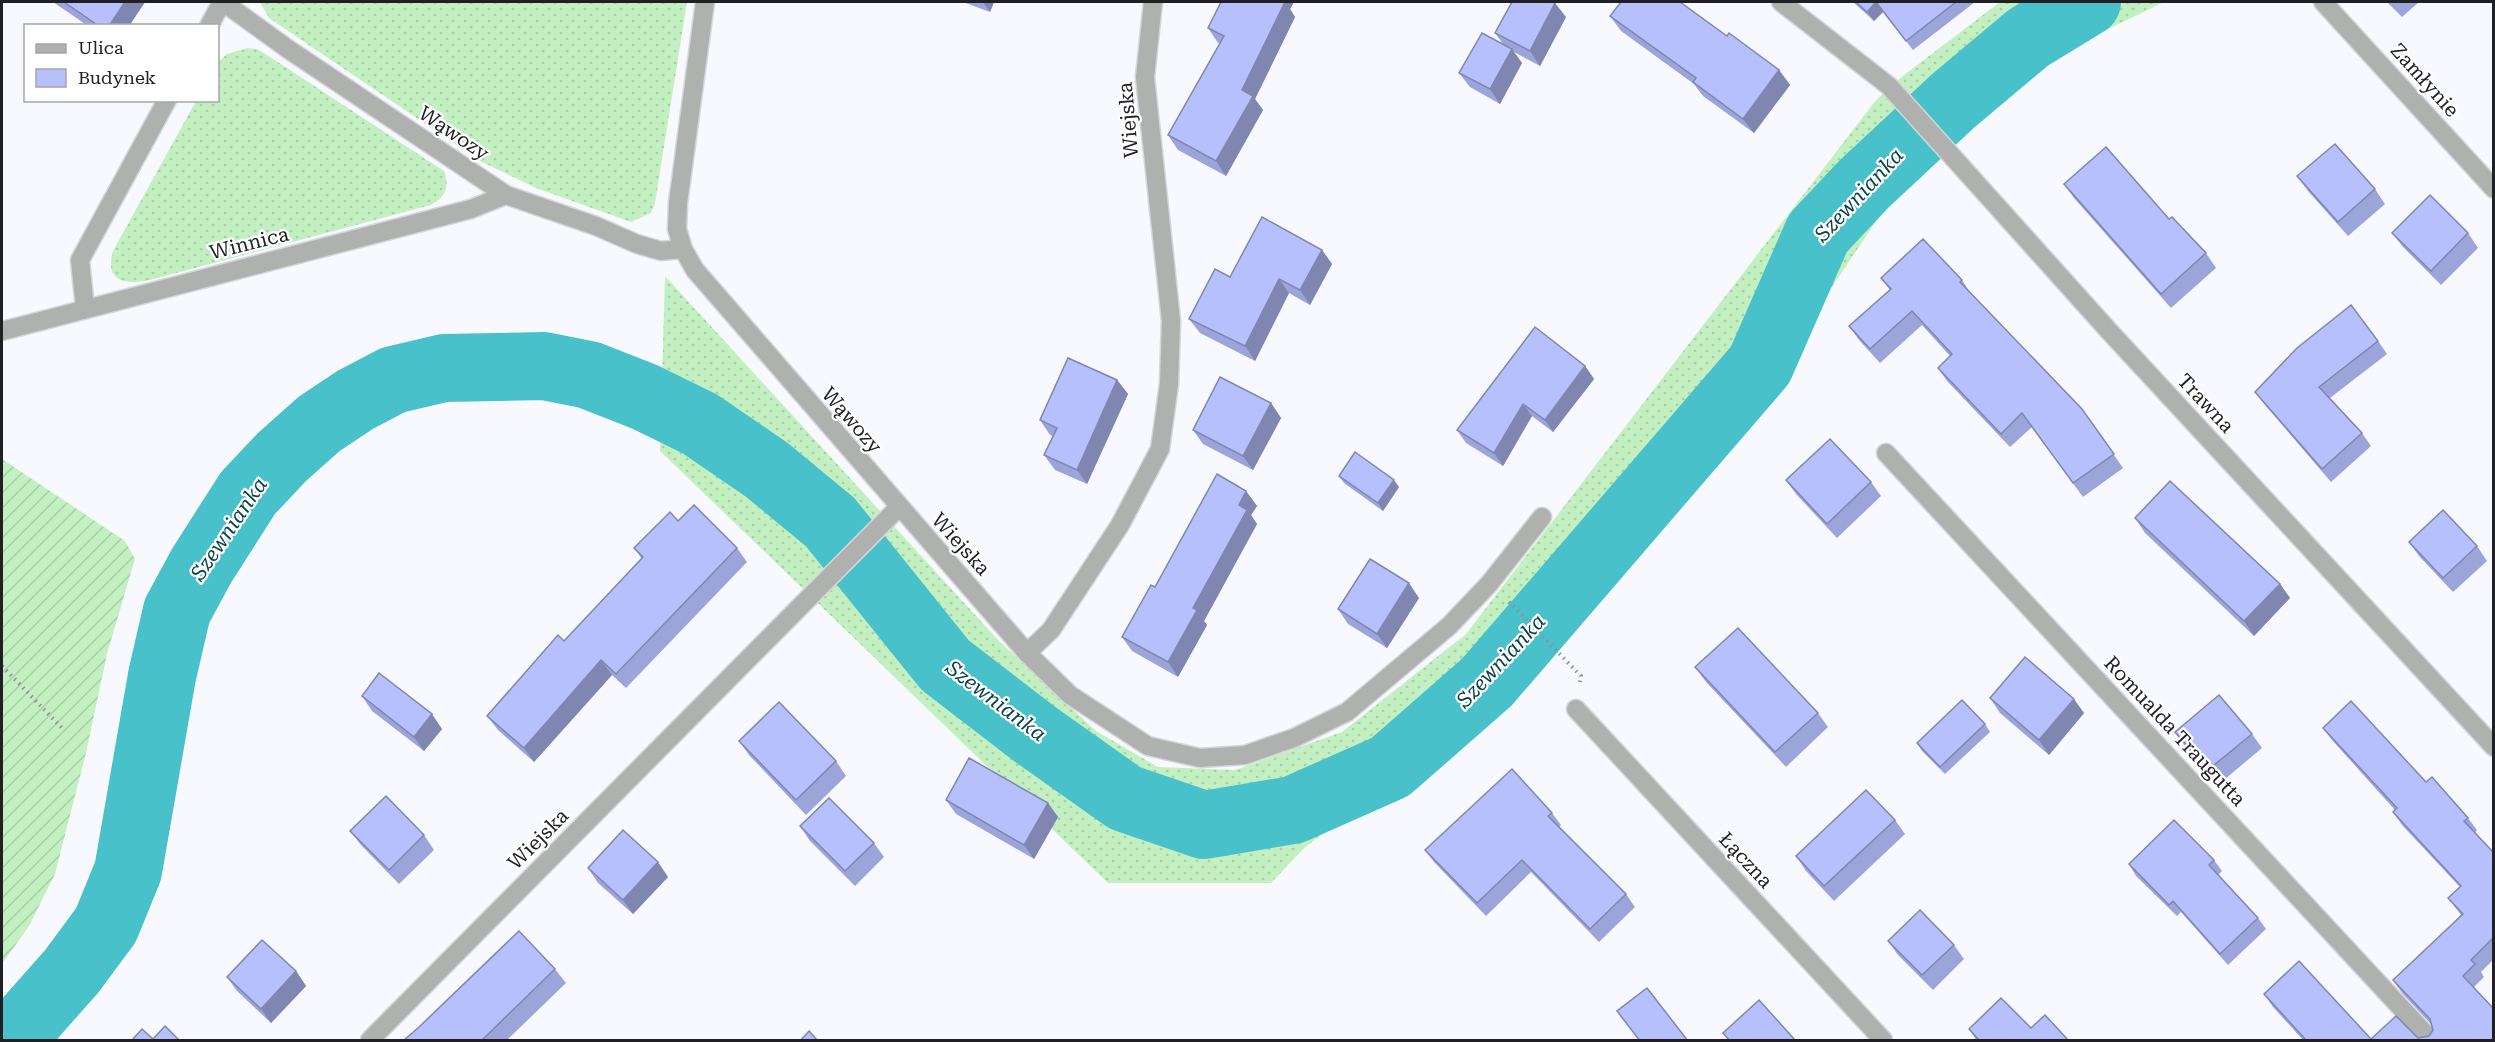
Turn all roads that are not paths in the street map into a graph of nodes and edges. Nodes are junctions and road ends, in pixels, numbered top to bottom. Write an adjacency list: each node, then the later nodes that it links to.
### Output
1 (223, 2): 6 (street, Wąwozy); 9 (street, Wąwozy)
2 (705, 2): 10 (street, Wąwozy)
3 (1153, 2): 16 (street, Wiejska)
4 (1781, 2): 18 (street, Trawna)
5 (2322, 2): 8 (street, Zamłynie)
6 (210, 24)
7 (167, 102): 11 (street)
8 (2493, 189)
9 (506, 195): 10 (street, Wąwozy); 11 (street, Winnica)
10 (683, 249): 14 (street, Wąwozy)
11 (85, 308): 12 (street, Winnica)
12 (2, 331)
13 (1886, 453): 21 (street, Romualda Traugutta)
14 (898, 508): 16 (street, Wiejska); 19 (street, Wiejska)
15 (1542, 517): 16 (street)
16 (1027, 652)
17 (1576, 709): 20 (street, Łączna)
18 (2493, 747)
19 (370, 1041)
20 (1882, 1041)
21 (2431, 1041)

